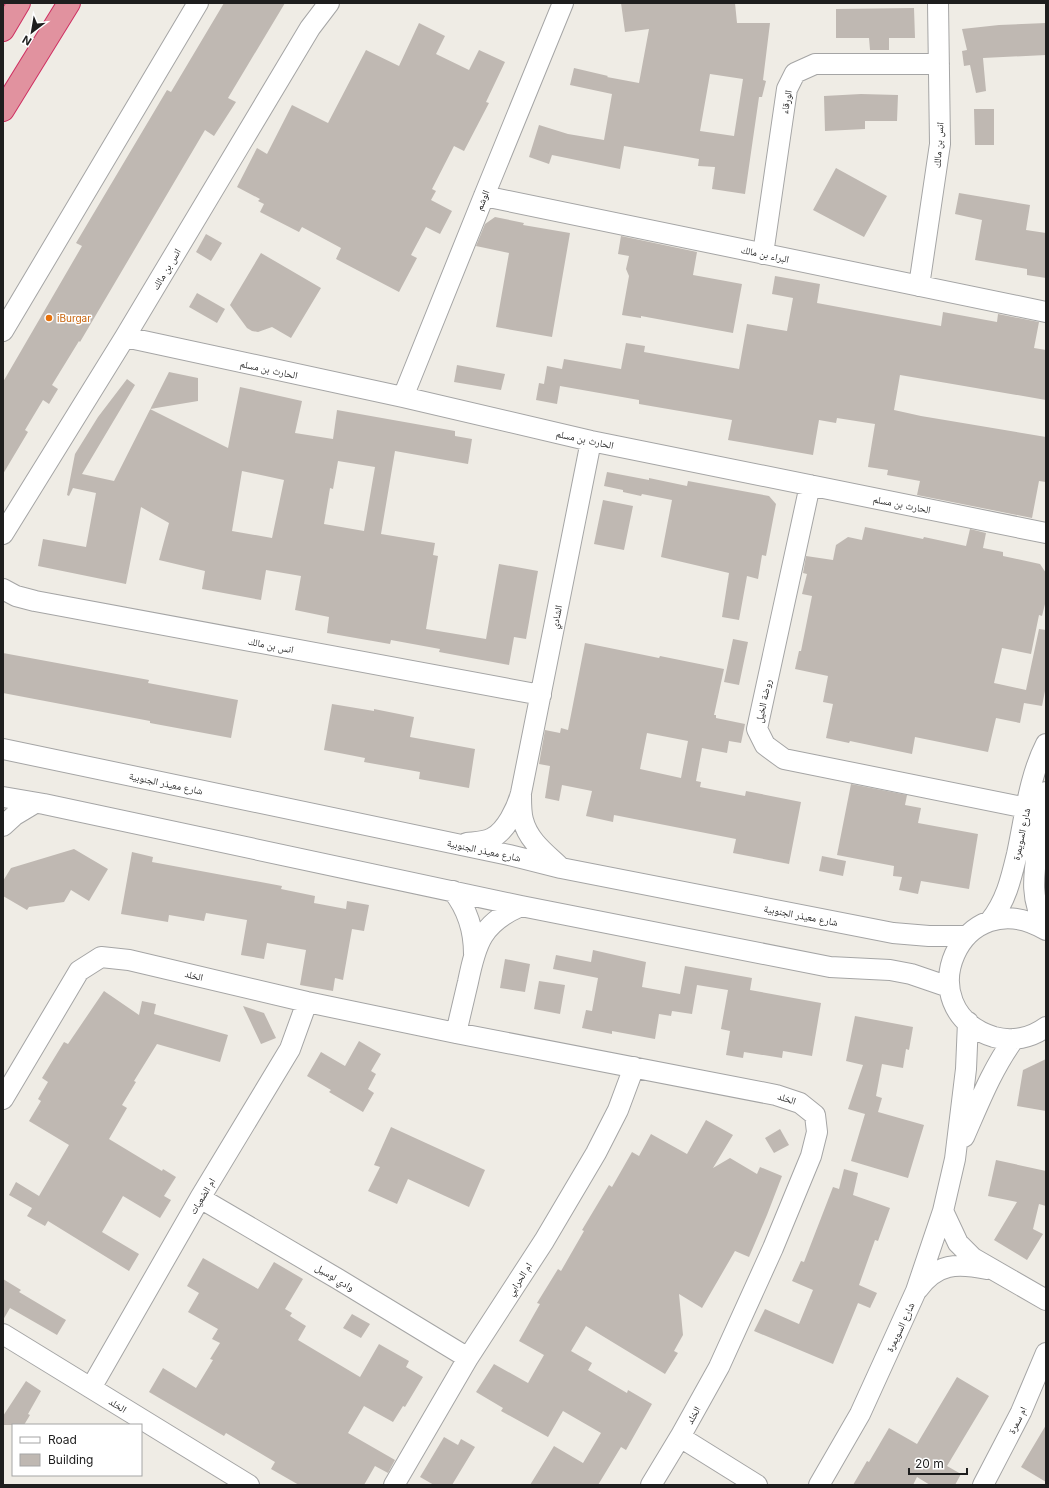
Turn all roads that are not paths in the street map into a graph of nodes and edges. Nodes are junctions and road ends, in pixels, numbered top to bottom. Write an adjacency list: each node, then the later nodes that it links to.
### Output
1 (20, 3): 7 (highway)
2 (69, 3): 9 (highway)
3 (198, 3): 14 (street)
4 (329, 3): 15 (street, انس بن مالك)
5 (563, 3): 10 (street, الوشم)
6 (938, 3): 8 (street, انس بن مالك)
7 (3, 30)
8 (939, 64): 11 (street, الورقاء); 12 (street, انس بن مالك)
9 (3, 110)
10 (484, 196): 11 (street, البراء بن مالك); 16 (street, الوشم)
11 (763, 254): 12 (street, البراء بن مالك)
12 (919, 286): 13 (street, البراء بن مالك)
13 (1046, 312)
14 (3, 331)
15 (125, 337): 16 (street, الحارث بن مسلم); 20 (street, انس بن مالك)
16 (403, 397): 17 (street, الحارث بن مسلم)
17 (591, 441): 18 (street, الحارث بن مسلم); 22 (street, الشادي)
18 (810, 485): 19 (street, الحارث بن مسلم); 29 (street, روضة الخيل)
19 (1046, 533)
20 (3, 534)
21 (3, 589): 22 (street, انس بن مالك)
22 (541, 695): 26 (street, الشادي)
23 (1046, 744): 29 (street, شارع السويمرة)
24 (3, 749): 31 (street, شارع معيذر الجنوبية)
25 (1046, 792): 36 (street, شارع السويمرة)
26 (521, 793): 31 (street, الشادي); 32 (street, الشادي)
27 (3, 797): 28 (street)
28 (35, 803): 30 (street); 33 (street)
29 (1027, 808): 35 (street, شارع السويمرة)
30 (3, 826)
31 (458, 844): 32 (street, شارع معيذر الجنوبية)
32 (561, 868): 38 (street, شارع معيذر الجنوبية)
33 (453, 891): 34 (street); 39 (street)
34 (521, 906): 39 (street); 40 (street)
35 (990, 921): 37 (street); 38 (street)
36 (1046, 926)
37 (1046, 930)
38 (966, 936): 40 (street)
39 (474, 954): 44 (street)
40 (950, 987): 42 (street)
41 (307, 1002): 44 (street, الخلد); 47 (street, الخلد); 49 (street, ام الضعيات)
42 (968, 1022): 45 (street); 48 (street, شارع السويمرة)
43 (1046, 1027): 45 (street)
44 (456, 1034): 46 (street, الخلد)
45 (1014, 1039): 48 (street, شارع السويمرة)
46 (634, 1067): 56 (street, ام الحرابي); 58 (street, الخلد)
47 (3, 1099)
48 (955, 1159): 50 (street, شارع السويمرة)
49 (200, 1198): 56 (street, وادي لوسيل); 57 (street, ام الضعيات)
50 (943, 1211): 51 (street); 52 (street, شارع السويمرة)
51 (990, 1269): 52 (street); 53 (street)
52 (916, 1291): 63 (street, شارع السويمرة)
53 (1046, 1300)
54 (3, 1334): 57 (street, الخلد)
55 (1046, 1353): 64 (street, ام سمرة)
56 (468, 1358): 60 (street, ام الحرابي)
57 (91, 1388): 59 (street, الخلد)
58 (680, 1437): 61 (street, الخلد); 62 (street)
59 (236, 1482)
60 (394, 1485)
61 (651, 1485)
62 (757, 1485)
63 (819, 1485)
64 (983, 1485)

